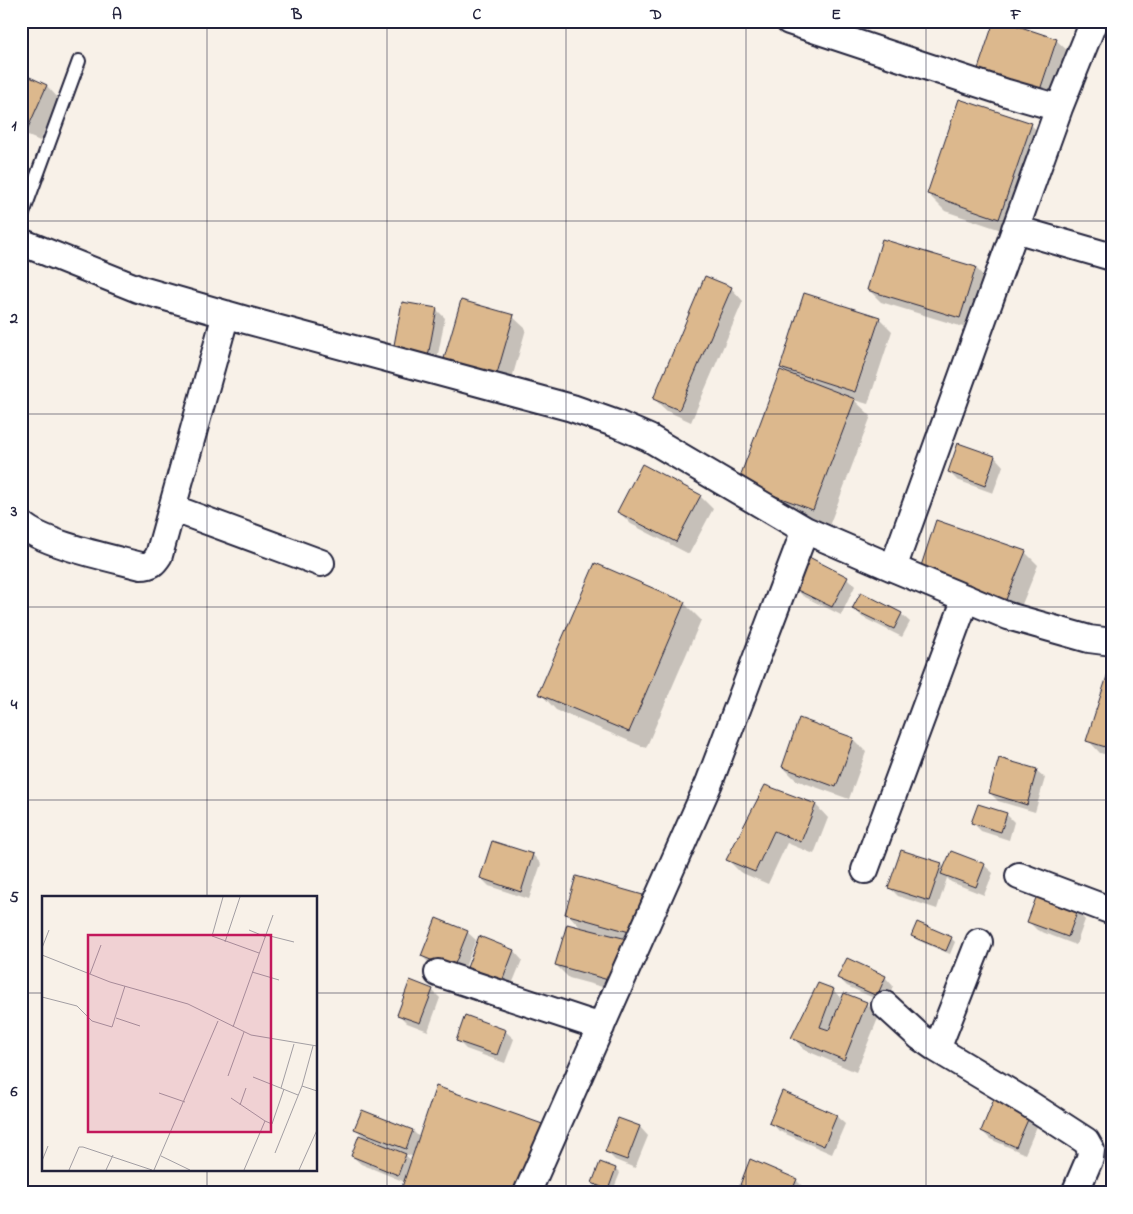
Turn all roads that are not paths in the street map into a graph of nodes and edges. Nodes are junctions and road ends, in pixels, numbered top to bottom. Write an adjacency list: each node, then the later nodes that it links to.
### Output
1 (789, 21): 3 (street)
2 (1094, 21): 5 (street)
3 (852, 30): 5 (street)
4 (78, 61): 6 (lane)
5 (1059, 108): 7 (street)
6 (21, 219)
7 (1015, 229): 9 (street); 15 (street)
8 (21, 242): 10 (street)
9 (1112, 257)
10 (226, 314): 11 (street); 13 (street)
11 (172, 508): 12 (street); 14 (street)
12 (21, 524)
13 (805, 530): 15 (street); 24 (street)
14 (321, 563)
15 (893, 568): 16 (street)
16 (966, 598): 17 (street); 18 (street)
17 (1112, 642)
18 (865, 870)
19 (1019, 876): 20 (street)
20 (1112, 911)
21 (979, 942): 25 (street)
22 (438, 973): 24 (street)
23 (885, 1005): 25 (street)
24 (601, 1027): 27 (street)
25 (937, 1049): 26 (street)
26 (1101, 1153): 28 (street)
27 (527, 1193)
28 (1075, 1193)

